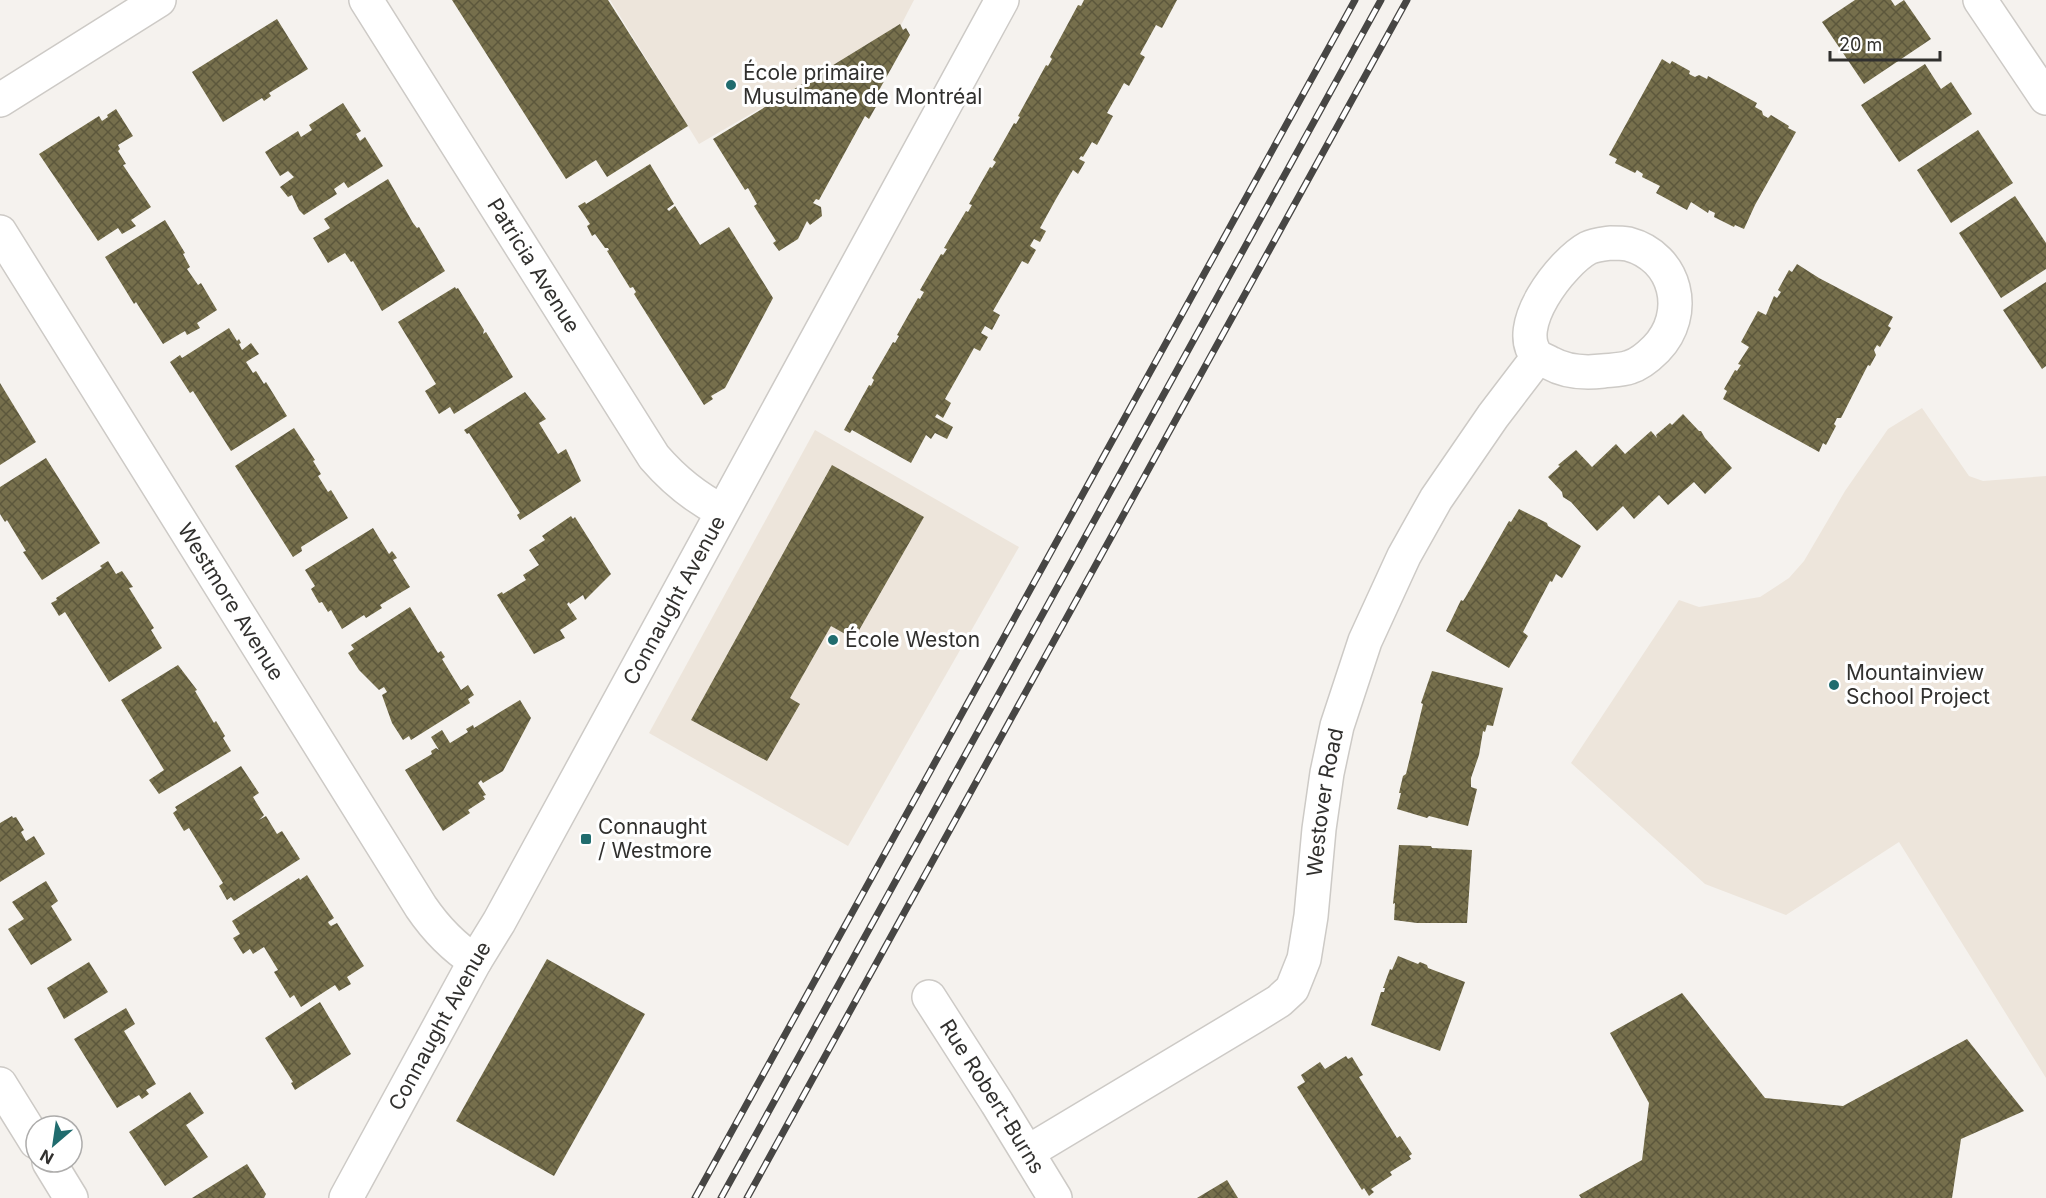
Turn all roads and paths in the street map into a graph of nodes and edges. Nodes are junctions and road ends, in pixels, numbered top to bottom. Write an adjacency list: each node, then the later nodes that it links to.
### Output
1 (159, 0): 6 (street)
2 (366, 0): 9 (street, Patricia Avenue)
3 (1002, 0): 9 (street, Connaught Avenue)
4 (1980, 0): 5 (street)
5 (2046, 98)
6 (0, 100)
7 (0, 232): 10 (street, Westmore Avenue)
8 (1538, 357): 8 (street); 14 (street, Westover Road)
9 (722, 511): 10 (street, Connaught Avenue)
10 (475, 961): 17 (street, Connaught Avenue)
11 (929, 997): 14 (street, Rue Robert-Burns)
12 (0, 1084): 13 (street)
13 (24, 1123)
14 (1028, 1152): 18 (street, Rue Robert-Burns)
15 (56, 1174): 16 (street)
16 (71, 1198)
17 (346, 1198)
18 (1055, 1198)

